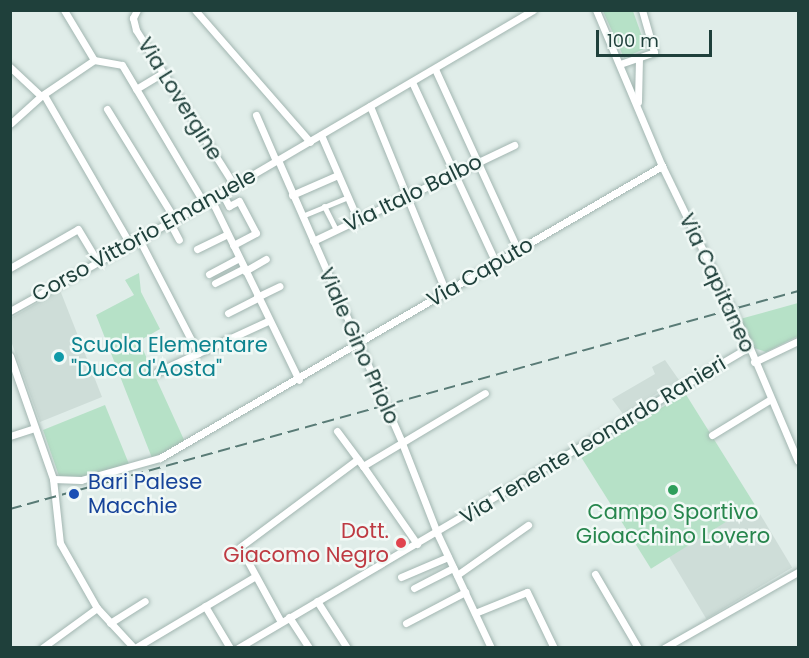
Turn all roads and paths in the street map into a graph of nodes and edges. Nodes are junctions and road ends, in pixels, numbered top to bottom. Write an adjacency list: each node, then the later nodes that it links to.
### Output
1 (64, 10): 8 (street)
2 (137, 10): 12 (street, Via Lovergine)
3 (195, 10): 22 (street)
4 (532, 10): 11 (street, Corso Vittorio Emanuele)
5 (596, 10): 9 (street, Via Capitaneo)
6 (642, 10): 7 (street)
7 (639, 59): 9 (street); 16 (street)
8 (94, 60): 14 (street); 15 (street)
9 (620, 64): 16 (street, Via Capitaneo)
10 (10, 67): 15 (street)
11 (435, 69): 13 (street, Corso Vittorio Emanuele); 25 (street)
12 (163, 73): 14 (street); 29 (street, Via Lovergine)
13 (412, 82): 17 (street, Corso Vittorio Emanuele); 27 (street)
14 (136, 89): 34 (street)
15 (42, 95): 20 (street); 44 (street)
16 (638, 105): 26 (street, Via Capitaneo)
17 (370, 106): 21 (street, Corso Vittorio Emanuele); 32 (street)
18 (107, 109): 37 (street)
19 (256, 116): 24 (street, Viale Gino Priolo)
20 (10, 124)
21 (321, 135): 22 (street, Corso Vittorio Emanuele); 28 (street)
22 (310, 142): 24 (street, Corso Vittorio Emanuele)
23 (514, 145): 25 (street, Via Italo Balbo)
24 (277, 160): 29 (street, Corso Vittorio Emanuele); 31 (street, Viale Gino Priolo)
25 (478, 162): 27 (street, Via Italo Balbo); 47 (street)
26 (662, 166): 47 (street, Via Caputo); 64 (street, Via Capitaneo)
27 (455, 173): 32 (street, Via Italo Balbo); 51 (street)
28 (338, 175): 31 (street); 33 (street)
29 (234, 185): 30 (street, Corso Vittorio Emanuele)
30 (222, 193): 34 (street, Corso Vittorio Emanuele); 45 (street)
31 (292, 195): 36 (street, Viale Gino Priolo)
32 (407, 196): 38 (street, Via Italo Balbo); 57 (street)
33 (348, 197): 35 (street); 38 (street)
34 (208, 201): 37 (street, Corso Vittorio Emanuele); 40 (street)
35 (324, 206): 36 (street); 39 (street)
36 (302, 216): 43 (street, Viale Gino Priolo)
37 (171, 220): 41 (street, Corso Vittorio Emanuele); 42 (street)
38 (358, 220): 39 (street, Via Italo Balbo)
39 (336, 230): 43 (street, Via Italo Balbo)
40 (228, 234): 45 (street); 46 (street)
41 (138, 237): 44 (street, Corso Vittorio Emanuele); 65 (street)
42 (179, 240)
43 (313, 241): 63 (street, Viale Gino Priolo)
44 (129, 242): 50 (street, Corso Vittorio Emanuele)
45 (233, 245): 48 (street)
46 (197, 249)
47 (518, 250): 51 (street, Via Caputo)
48 (239, 258): 53 (street); 54 (street)
49 (266, 259): 53 (street)
50 (97, 261): 52 (street); 59 (street, Corso Vittorio Emanuele)
51 (496, 263): 57 (street, Via Caputo)
52 (10, 268)
53 (245, 269): 55 (street); 58 (street)
54 (209, 274)
55 (215, 283)
56 (280, 286): 58 (street)
57 (446, 292): 63 (street, Via Caputo)
58 (258, 298): 60 (street); 61 (street)
59 (10, 311)
60 (228, 313)
61 (268, 321): 65 (street); 69 (street)
62 (798, 341): 67 (street)
63 (357, 345): 69 (street, Via Caputo); 76 (street, Viale Gino Priolo)
64 (749, 347): 67 (street, Via Capitaneo); 82 (street, Via Tenente Leonardo Ranieri)
65 (198, 353): 68 (street)
66 (10, 356): 72 (street)
67 (754, 362): 71 (street, Via Capitaneo)
68 (157, 372)
69 (299, 380): 80 (street, Via Caputo)
70 (485, 393): 76 (street)
71 (771, 399): 74 (street); 78 (street, Via Capitaneo)
72 (36, 428): 75 (street); 80 (street)
73 (337, 431): 77 (street)
74 (712, 435)
75 (10, 436)
76 (402, 443): 79 (street); 82 (street, Viale Gino Priolo)
77 (355, 461): 79 (street); 89 (street)
78 (798, 461)
79 (363, 466): 83 (street)
80 (53, 479): 96 (street)
81 (528, 525): 88 (street)
82 (437, 533): 83 (street, Via Tenente Leonardo Ranieri); 84 (street, Viale Gino Priolo)
83 (417, 544): 93 (street, Via Tenente Leonardo Ranieri)
84 (448, 557): 85 (street, Viale Gino Priolo); 90 (street)
85 (453, 568): 88 (street, Viale Gino Priolo); 91 (street)
86 (798, 572): 111 (street)
87 (595, 574): 110 (street)
88 (457, 575): 92 (street, Viale Gino Priolo)
89 (254, 577): 95 (street); 99 (street)
90 (401, 578)
91 (414, 588)
92 (465, 592): 97 (street, Viale Gino Priolo); 101 (street)
93 (317, 601): 98 (street, Via Tenente Leonardo Ranieri); 107 (street)
94 (145, 602): 100 (street)
95 (205, 606): 103 (street); 104 (street)
96 (97, 608): 100 (street); 102 (street)
97 (475, 613): 108 (street, Viale Gino Priolo); 109 (street)
98 (289, 617): 99 (street, Via Tenente Leonardo Ranieri); 106 (street)
99 (281, 622): 105 (street, Via Tenente Leonardo Ranieri)
100 (110, 623): 103 (street)
101 (406, 623)
102 (42, 648)
103 (134, 648)
104 (230, 648)
105 (238, 648)
106 (309, 648)
107 (347, 648)
108 (491, 648)
109 (554, 648)
110 (638, 648)
111 (664, 648)

